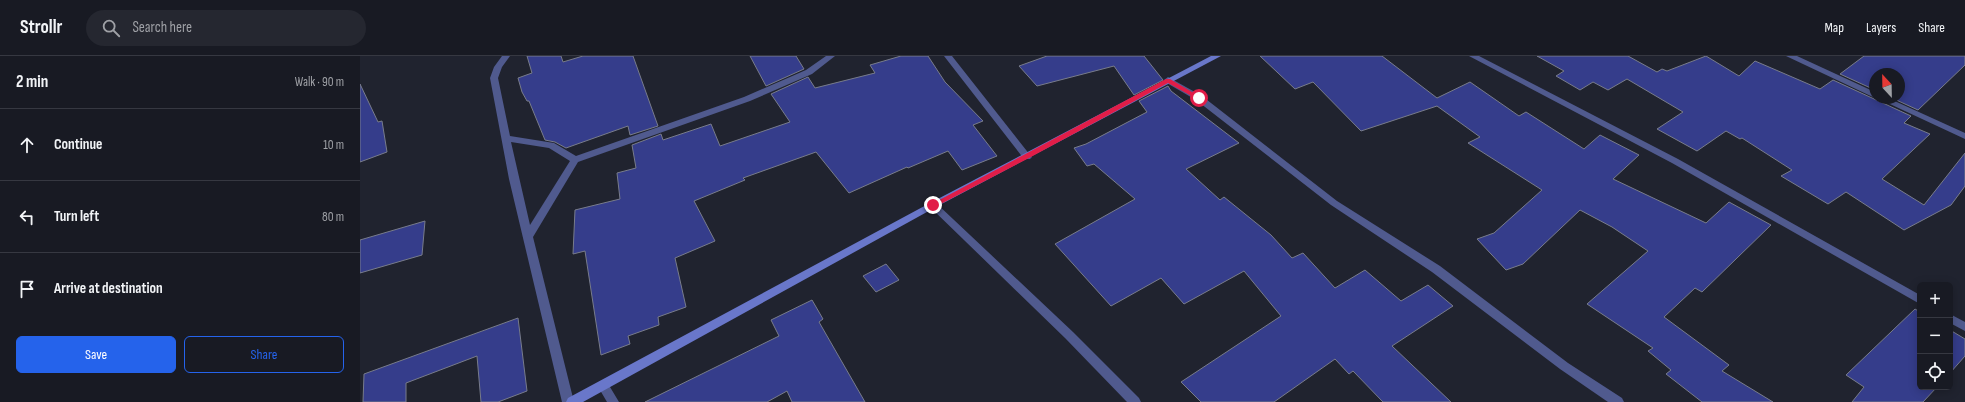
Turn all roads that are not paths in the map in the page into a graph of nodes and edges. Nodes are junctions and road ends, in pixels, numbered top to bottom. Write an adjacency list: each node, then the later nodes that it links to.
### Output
1 (506, 56): 11 (street)
2 (831, 56): 13 (street)
3 (948, 56): 12 (street)
4 (1217, 56): 7 (street)
5 (1473, 56): 16 (street)
6 (1790, 56): 8 (street)
7 (1168, 80): 12 (street); 24 (street)
8 (1869, 92)
9 (1894, 104): 10 (street)
10 (1965, 136)
11 (506, 138): 13 (street); 15 (street)
12 (1027, 157): 14 (street)
13 (575, 160): 15 (street)
14 (933, 205): 19 (street); 23 (street)
15 (528, 237): 20 (street)
16 (1917, 298)
17 (1953, 320): 18 (street)
18 (1965, 327)
19 (602, 385): 21 (street); 22 (street)
20 (568, 402)
21 (572, 402)
22 (613, 402)
23 (1135, 402)
24 (1618, 402)

